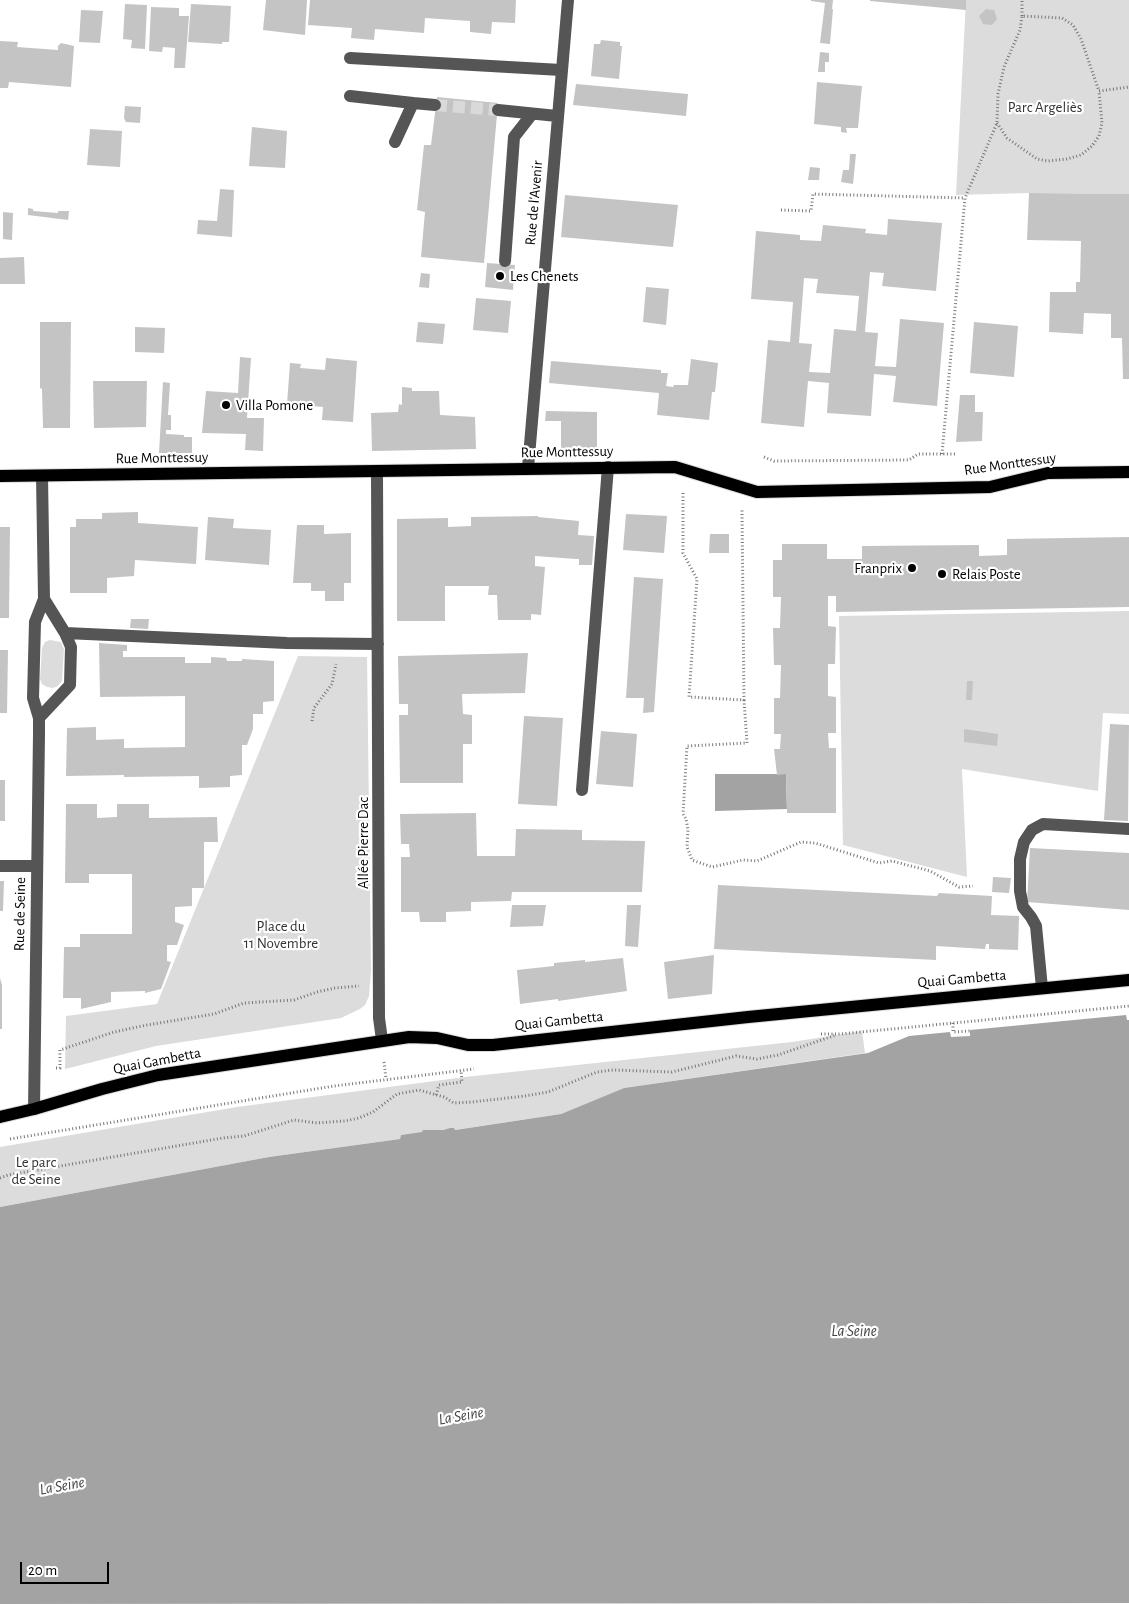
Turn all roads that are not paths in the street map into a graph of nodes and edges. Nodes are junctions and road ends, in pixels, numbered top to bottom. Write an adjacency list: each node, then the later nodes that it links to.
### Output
1 (568, 0): 3 (street, Rue de l'Avenir)
2 (350, 58): 3 (street)
3 (562, 70): 9 (street, Rue de l'Avenir)
4 (350, 96): 5 (street)
5 (413, 103): 6 (street); 10 (street)
6 (436, 105)
7 (498, 110): 8 (street)
8 (532, 114): 9 (street); 11 (street)
9 (558, 116): 13 (street, Rue de l'Avenir)
10 (395, 142)
11 (505, 261)
12 (608, 467): 13 (main road, Rue Monttessuy); 15 (main road, Rue Monttessuy); 22 (street)
13 (528, 468): 14 (main road, Rue Monttessuy)
14 (377, 471): 17 (main road, Rue Monttessuy); 20 (street, Allée Pierre Dac)
15 (1129, 472)
16 (0, 476): 17 (main road, Rue Monttessuy)
17 (42, 476): 18 (street, Rue de Seine)
18 (44, 599): 19 (street); 21 (street, Rue de Seine)
19 (65, 633): 20 (street); 21 (street)
20 (378, 644): 28 (street, Allée Pierre Dac)
21 (39, 718): 25 (street, Rue de Seine)
22 (582, 790)
23 (1129, 829): 27 (street)
24 (0, 866): 25 (street)
25 (37, 866): 29 (street, Rue de Seine)
26 (1129, 980): 27 (main road, Quai Gambetta)
27 (1042, 988): 28 (main road, Quai Gambetta)
28 (382, 1040): 29 (main road, Quai Gambetta)
29 (34, 1110): 30 (main road, Quai Gambetta)
30 (0, 1117)

